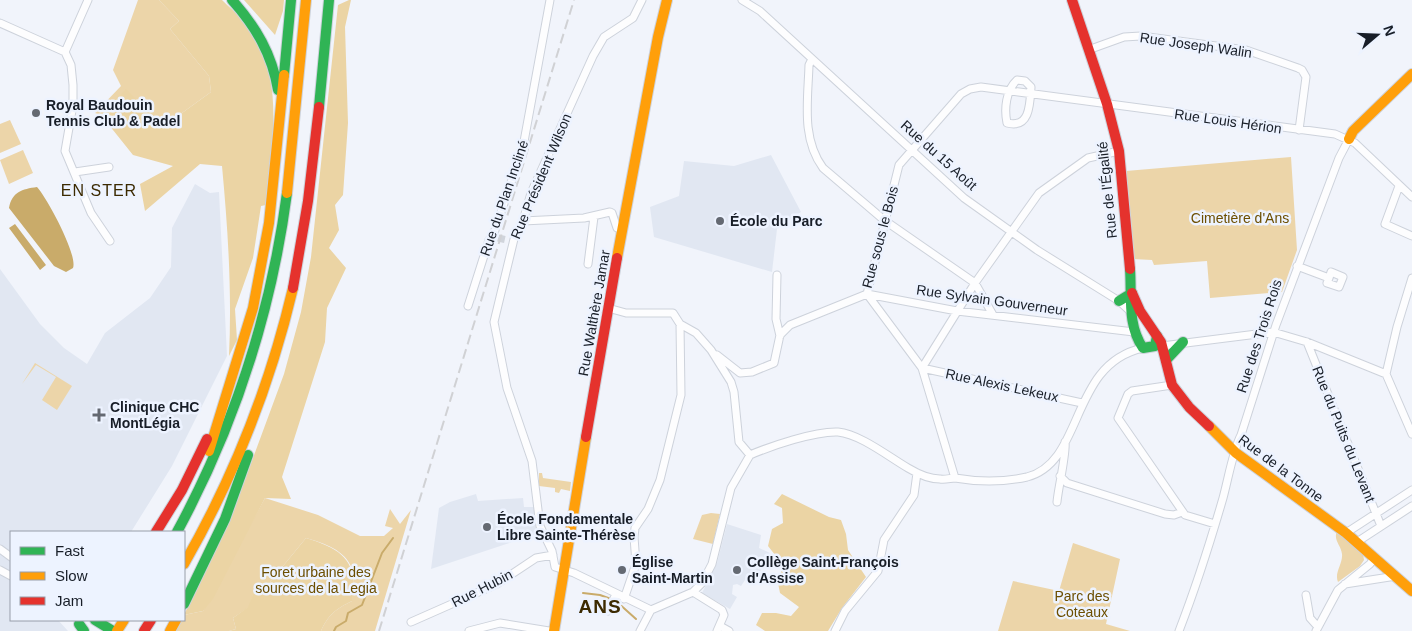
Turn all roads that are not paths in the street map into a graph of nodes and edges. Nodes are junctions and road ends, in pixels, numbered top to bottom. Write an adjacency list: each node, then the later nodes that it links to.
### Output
1 (88, 0): 13 (street)
2 (232, 0): 21 (main road)
3 (291, 0): 21 (main road)
4 (306, 0): 68 (main road)
5 (329, 0): 64 (main road)
6 (550, 0): 44 (street, Rue du Plan Incliné)
7 (642, 0): 30 (street, Rue Président Wilson)
8 (667, 0): 31 (main road, Rue Walthère Jamar)
9 (742, 0): 14 (street, Rue du 15 Août)
10 (1072, 0): 12 (main road, Rue de l'Égalité)
11 (0, 24): 13 (street)
12 (1088, 50): 18 (main road, Rue de l'Égalité); 19 (street, Rue Joseph Walin)
13 (65, 52): 25 (street)
14 (812, 59): 22 (street, Rue du 15 Août); 29 (street)
15 (1412, 74): 20 (main road, Rue des Trois Rois)
16 (1009, 92): 17 (street, Rue Louis Hérion); 17 (street); 17 (street); 22 (street, Rue sous le Bois)
17 (1031, 96): 18 (street, Rue Louis Hérion)
18 (1107, 104): 19 (street, Rue Louis Hérion); 23 (main road, Rue de l'Égalité)
19 (1299, 130): 20 (street, Rue Louis Hérion)
20 (1349, 139): 26 (street); 36 (street, Rue des Trois Rois)
21 (278, 145): 61 (main road)
22 (913, 151): 29 (street, Rue sous le Bois); 32 (street, Rue du 15 Août)
23 (1119, 151): 32 (street); 42 (main road, Rue de l'Égalité)
24 (109, 167): 25 (street)
25 (75, 172): 34 (street)
26 (1399, 186): 27 (street); 33 (street)
27 (1412, 197)
28 (594, 217): 30 (street); 31 (street); 35 (street)
29 (884, 220): 40 (street); 41 (street, Rue sous le Bois)
30 (523, 221): 83 (street, Rue Président Wilson)
31 (623, 230): 45 (main road, Rue Walthère Jamar)
32 (1012, 232): 40 (street); 43 (street, Rue du 15 Août)
33 (1412, 236)
34 (110, 241)
35 (588, 264)
36 (1297, 266): 38 (street); 51 (street, Rue des Trois Rois)
37 (777, 275): 52 (street)
38 (1329, 278)
39 (1412, 278): 59 (street)
40 (976, 284): 46 (street); 48 (street)
41 (867, 294): 46 (street, Rue Sylvain Gouverneur); 52 (street, Rue sous le Bois); 58 (street)
42 (1132, 294): 43 (main road); 47 (main road, Rue de l'Égalité)
43 (1119, 301): 47 (street, Rue du 15 Août)
44 (468, 306)
45 (608, 308): 49 (street); 86 (main road, Rue Walthère Jamar)
46 (957, 311): 48 (street, Rue Sylvain Gouverneur); 58 (street)
47 (1134, 315): 50 (street); 55 (main road); 55 (main road, Rue de l'Égalité)
48 (993, 316): 50 (street, Rue Sylvain Gouverneur)
49 (680, 324): 56 (street); 93 (street)
50 (1114, 330): 55 (street, Rue Sylvain Gouverneur)
51 (1273, 332): 53 (street, Rue Sylvain Gouverneur); 54 (street); 66 (street, Rue des Trois Rois)
52 (780, 336): 56 (street)
53 (1183, 342): 55 (street, Rue Sylvain Gouverneur); 57 (main road)
54 (1307, 342): 59 (street); 76 (street, Rue du Puits du Levant)
55 (1146, 343): 57 (main road, Rue de la Tonne); 62 (street)
56 (711, 350): 67 (street)
57 (1166, 360): 60 (main road, Rue de la Tonne)
58 (922, 368): 62 (street, Rue Alexis Lekeux); 71 (street)
59 (1386, 374): 63 (street)
60 (1172, 385): 66 (main road, Rue de la Tonne); 75 (street)
61 (229, 388): 68 (main road); 79 (main road)
62 (1082, 403): 65 (street)
63 (1412, 434)
64 (248, 435): 85 (main road); 94 (main road)
65 (1065, 442): 70 (street); 71 (street)
66 (1236, 453): 77 (street, Rue des Trois Rois); 81 (main road, Rue de la Tonne)
67 (750, 455): 69 (street); 90 (street)
68 (207, 473): 80 (main road)
69 (917, 473): 71 (street); 109 (street)
70 (1060, 476): 73 (street); 75 (street)
71 (955, 478)
72 (1412, 490): 76 (street)
73 (1057, 502)
74 (1412, 506): 78 (street)
75 (1182, 512): 77 (street)
76 (1375, 514): 78 (street, Rue du Puits du Levant); 81 (street)
77 (1215, 524): 110 (street, Rue des Trois Rois)
78 (1381, 526): 82 (street)
79 (157, 531)
80 (178, 531)
81 (1346, 533): 82 (main road, Rue de la Tonne)
82 (1357, 542): 84 (main road, Rue de la Tonne)
83 (553, 555): 86 (street, Rue Président Wilson); 99 (street, Rue Hubin)
84 (1375, 557): 87 (main road, Rue de la Tonne); 88 (street)
85 (185, 562)
86 (564, 571): 91 (street); 106 (main road, Rue Walthère Jamar)
87 (1396, 576): 88 (street); 89 (main road, Rue de la Tonne)
88 (1345, 584): 102 (street)
89 (1412, 591)
90 (692, 592): 95 (street); 101 (street)
91 (616, 594): 93 (street); 96 (street)
92 (1306, 595): 102 (street)
93 (624, 599): 95 (street)
94 (185, 602)
95 (651, 610): 107 (street)
96 (608, 611)
97 (96, 621): 100 (street); 103 (main road)
98 (123, 621): 103 (main road)
99 (411, 622)
100 (79, 625)
101 (718, 628): 108 (street)
102 (1317, 629)
103 (115, 631)
104 (469, 631): 105 (street)
105 (549, 631)
106 (554, 631)
107 (640, 631)
108 (729, 631)
109 (834, 631)
110 (1179, 631)

